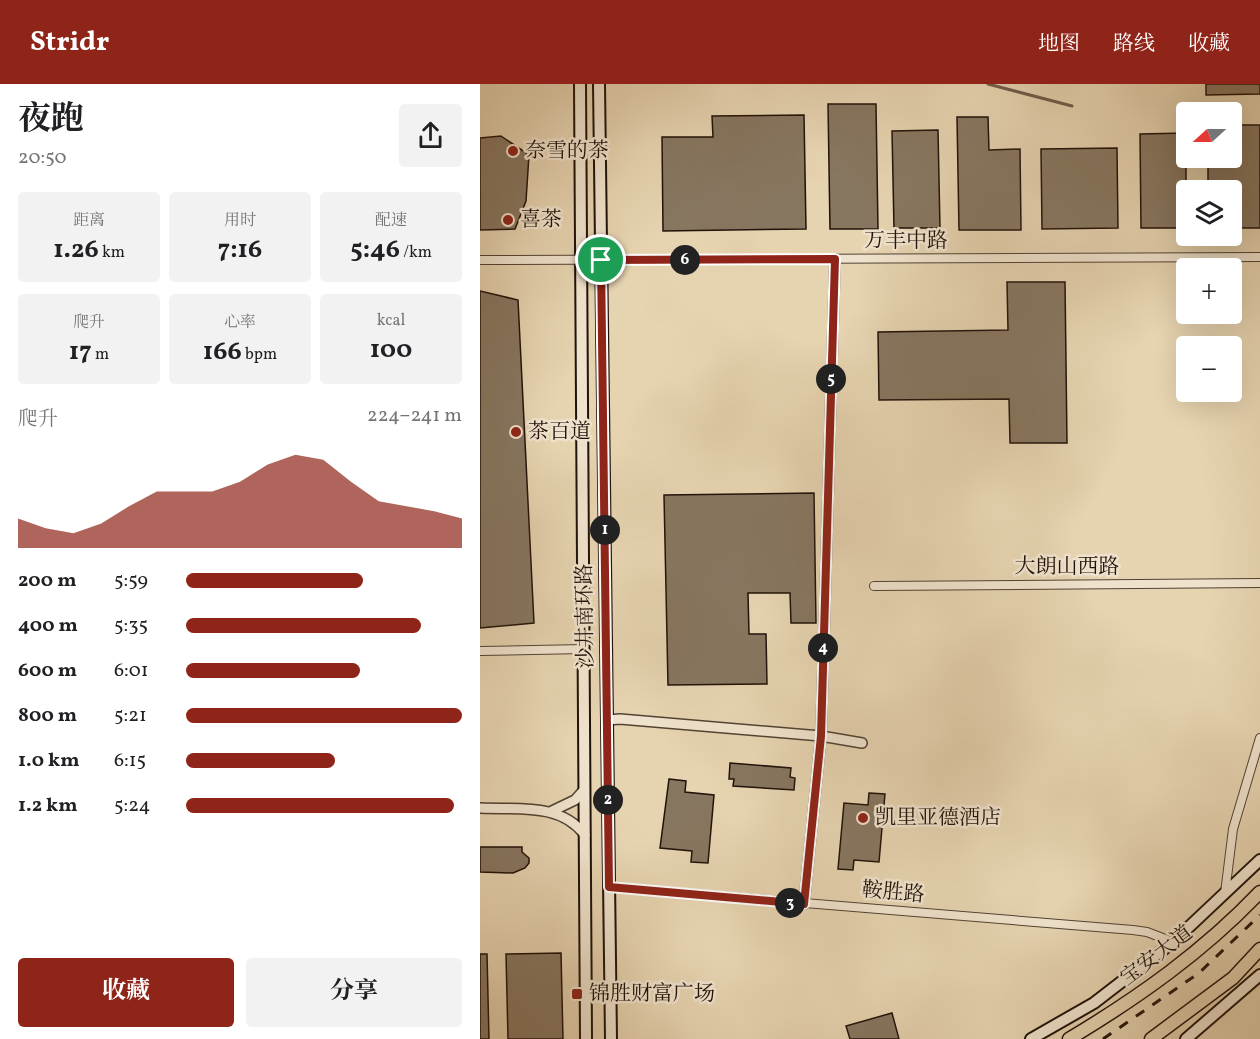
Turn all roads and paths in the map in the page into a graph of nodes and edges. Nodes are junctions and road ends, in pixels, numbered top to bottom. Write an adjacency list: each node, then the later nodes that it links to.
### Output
1 (580, 84): 5 (main road, 沙井南环路)
2 (599, 84): 6 (main road, 沙井南环路)
3 (1260, 257): 4 (street, 万丰中路)
4 (835, 259): 6 (street, 万丰中路); 13 (street)
5 (582, 260): 6 (street, 万丰中路); 7 (street, 万丰中路); 10 (main road, 沙井南环路)
6 (601, 260): 12 (main road, 沙井南环路)
7 (480, 261)
8 (1260, 584): 9 (street, 大朗山西路)
9 (874, 586)
10 (584, 649): 11 (street); 16 (main road, 沙井南环路)
11 (480, 651)
12 (607, 720): 13 (street); 21 (main road, 沙井南环路)
13 (821, 736): 15 (street); 24 (street)
14 (1260, 738): 23 (street)
15 (862, 743)
16 (584, 790): 18 (street); 19 (main road, 沙井南环路)
17 (480, 808): 18 (street)
18 (552, 811): 19 (street)
19 (585, 835): 28 (main road, 沙井南环路)
20 (1260, 860): 23 (main road)
21 (609, 887): 24 (street, 鞍胜路); 29 (main road, 沙井南环路)
22 (1260, 892): 31 (main road, 宝安大道)
23 (1225, 895): 25 (main road)
24 (804, 904): 25 (street, 鞍胜路)
25 (1173, 942): 30 (main road)
26 (1260, 949): 32 (main road)
27 (1260, 975): 33 (main road)
28 (586, 1039)
29 (611, 1039)
30 (1031, 1039)
31 (1069, 1039)
32 (1151, 1039)
33 (1186, 1039)

